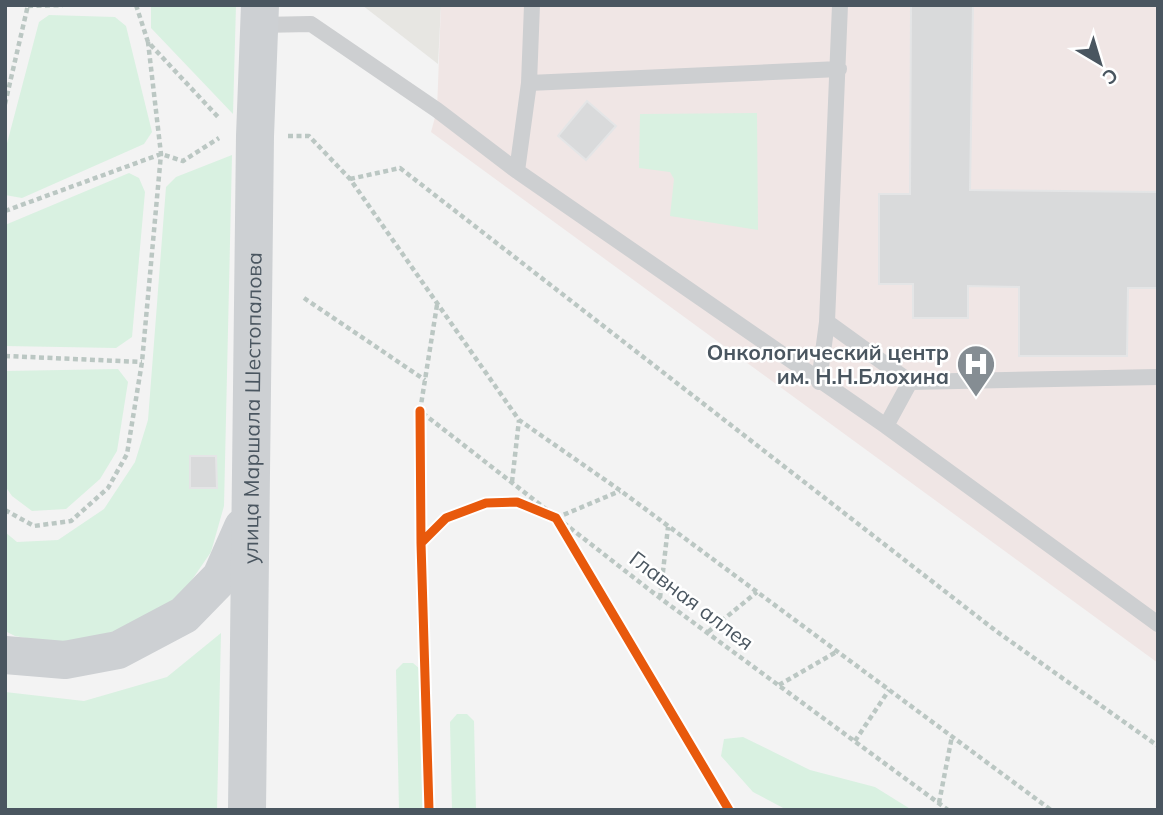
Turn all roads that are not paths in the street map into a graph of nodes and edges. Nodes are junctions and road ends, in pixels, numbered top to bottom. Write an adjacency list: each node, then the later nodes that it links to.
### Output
1 (532, 5): 5 (lane)
2 (839, 5): 4 (lane)
3 (260, 15): 6 (lane); 12 (main road, улица Маршала Шестопалова)
4 (839, 69): 5 (lane); 7 (lane)
5 (529, 83): 6 (lane)
6 (517, 171): 9 (lane)
7 (827, 322): 9 (lane); 10 (lane)
8 (1158, 377): 10 (lane)
9 (819, 382): 11 (lane)
10 (910, 382): 11 (lane)
11 (886, 426): 13 (lane)
12 (250, 509): 14 (main road); 15 (main road, улица Маршала Шестопалова)
13 (1158, 624)
14 (5, 655)
15 (247, 810)

